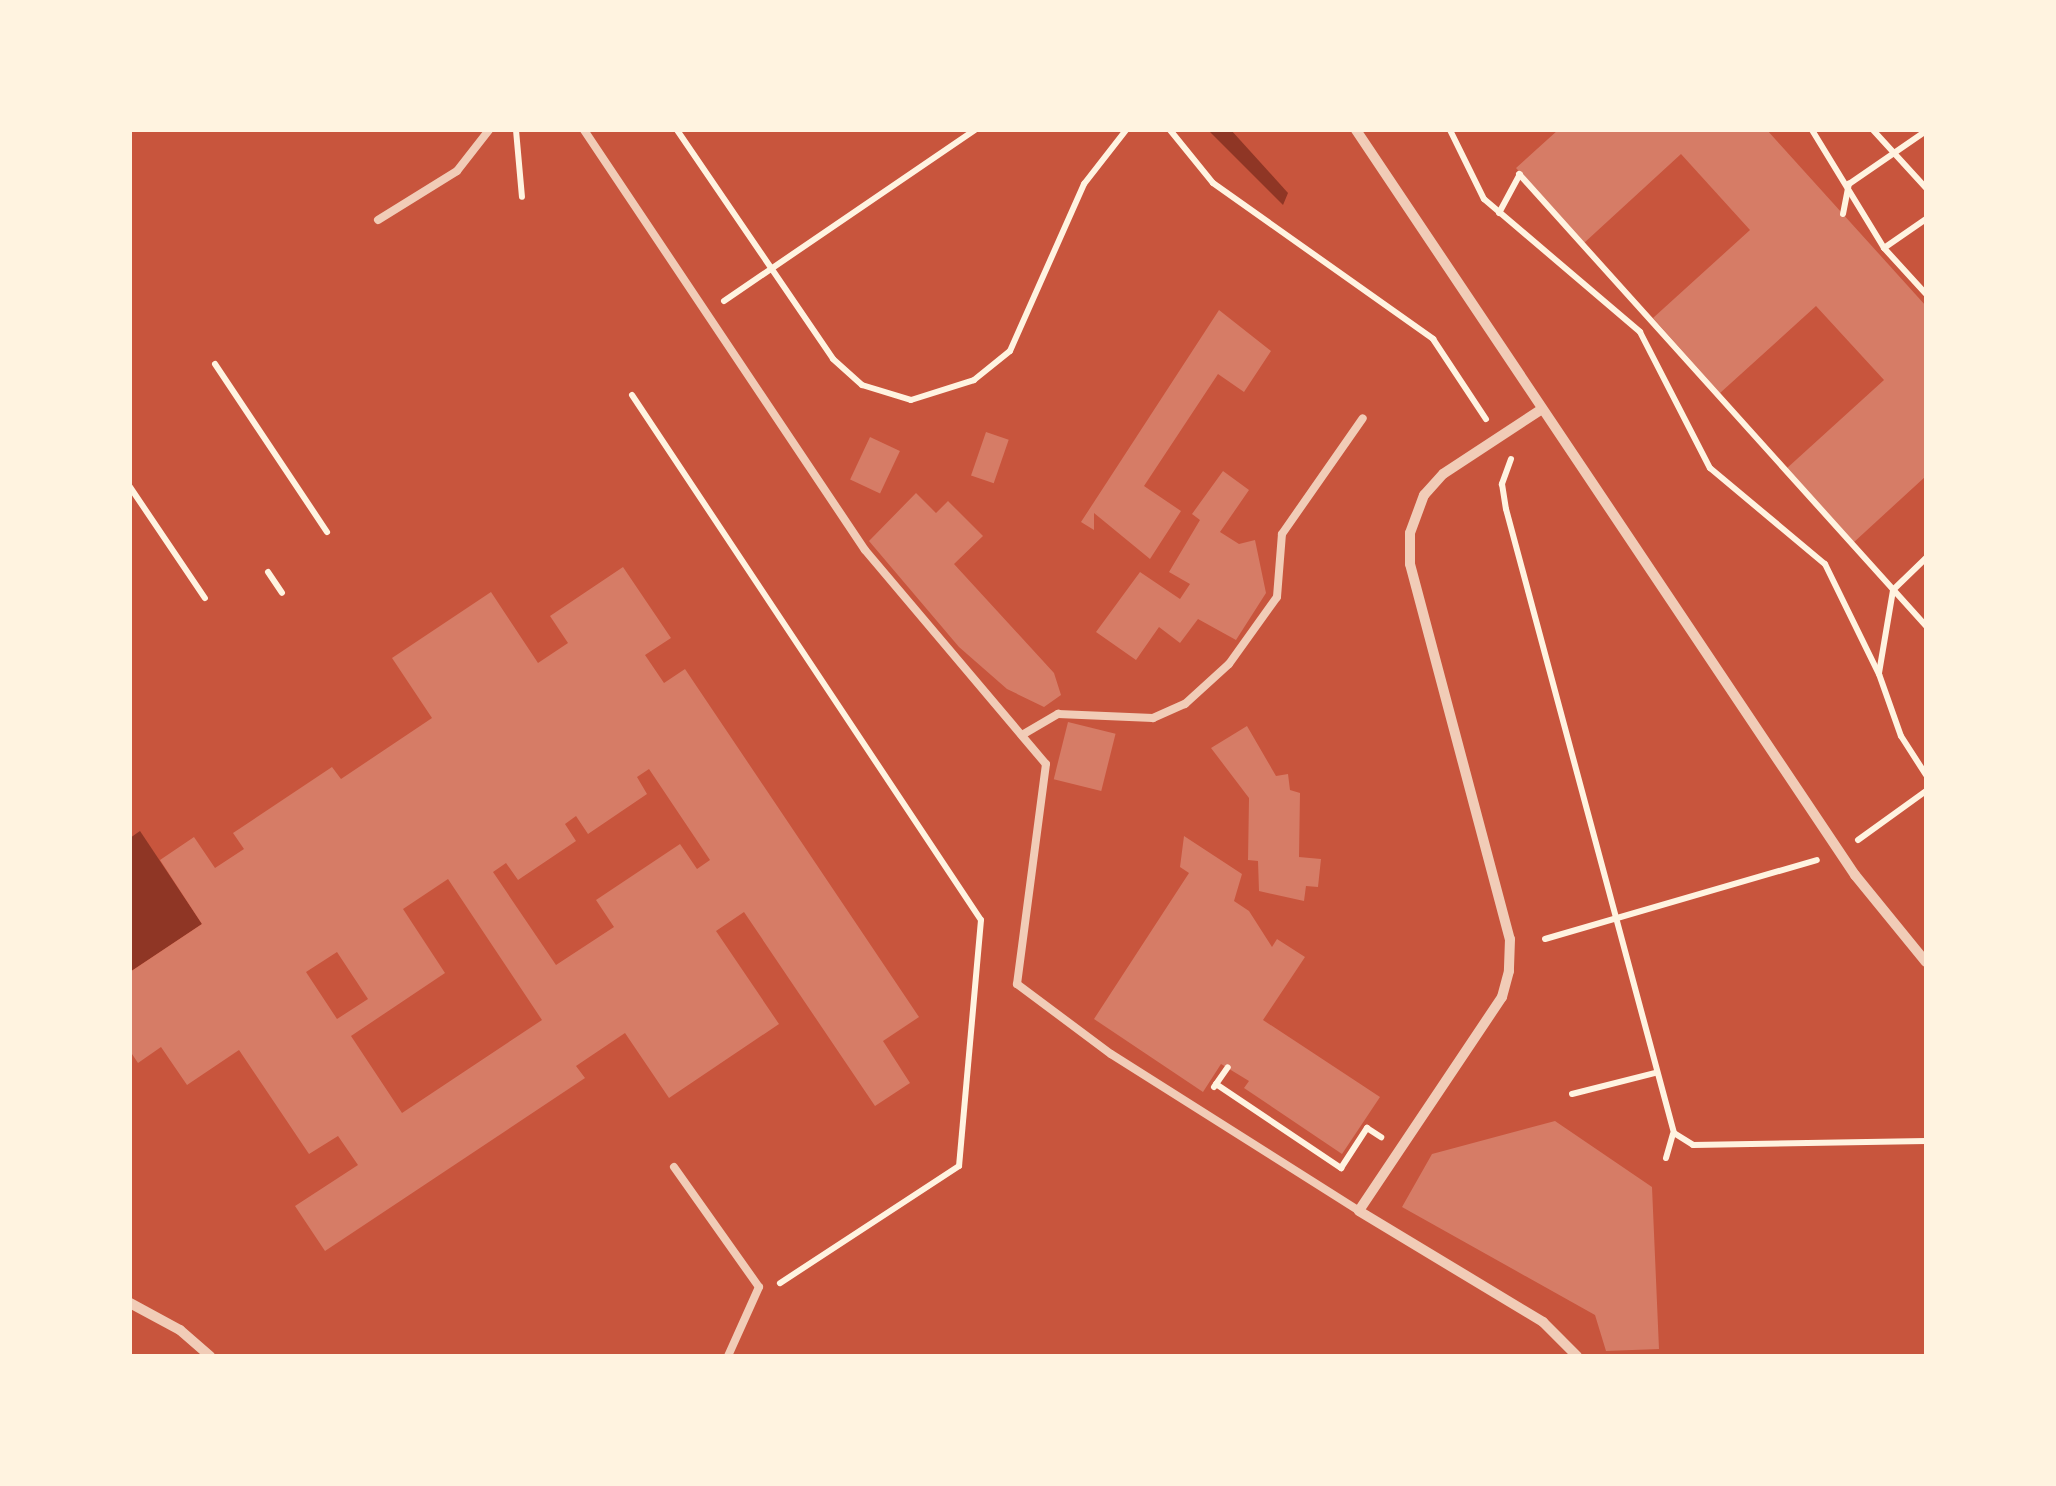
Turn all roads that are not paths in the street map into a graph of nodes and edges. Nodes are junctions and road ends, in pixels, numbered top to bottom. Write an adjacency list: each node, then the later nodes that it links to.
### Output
1 (489, 130): 4 (lane)
2 (584, 130): 7 (lane)
3 (1356, 130): 5 (street)
4 (378, 220)
5 (1542, 409): 8 (street); 10 (street)
6 (1363, 418): 7 (lane)
7 (1022, 735): 10 (lane)
8 (1926, 962)
9 (674, 1166): 13 (lane)
10 (1359, 1211): 14 (street)
11 (130, 1304): 12 (street)
12 (210, 1356)
13 (728, 1356)
14 (1578, 1356)

